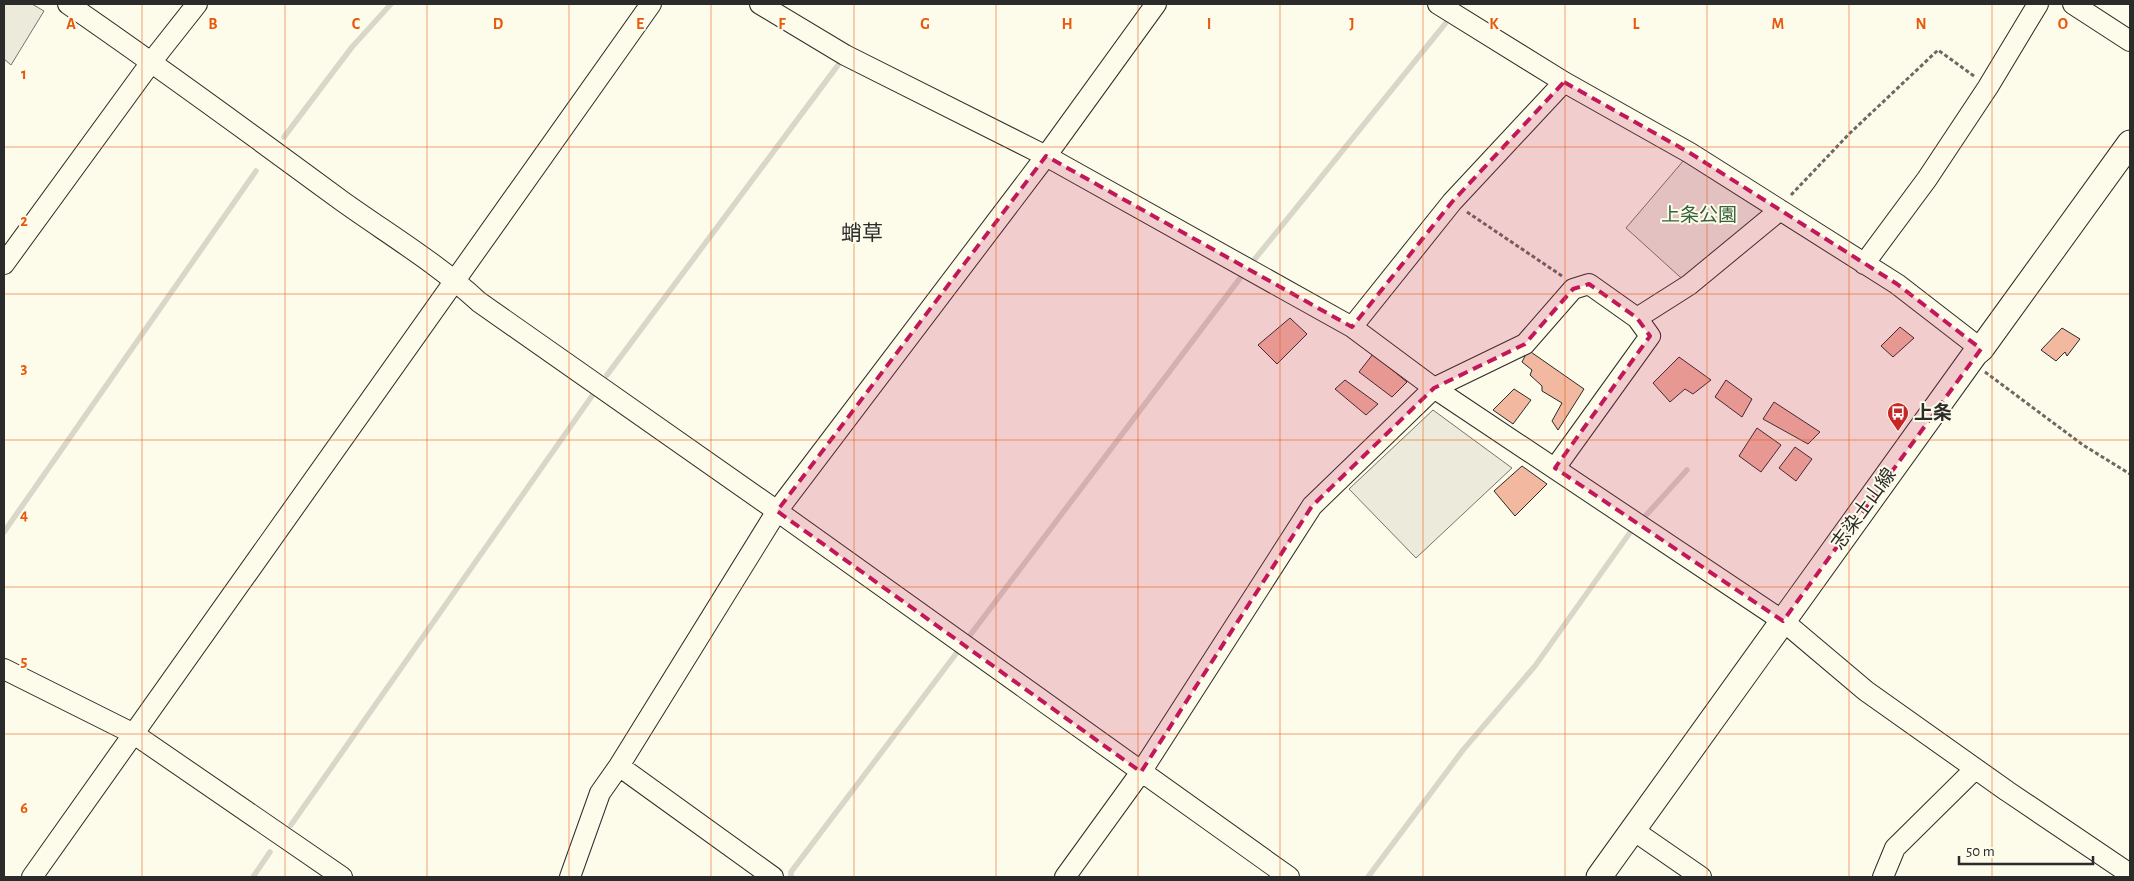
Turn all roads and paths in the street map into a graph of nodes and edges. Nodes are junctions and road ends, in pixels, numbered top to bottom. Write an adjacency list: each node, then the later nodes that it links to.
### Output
1 (68, 4): 10 (street)
2 (196, 4): 10 (street)
3 (651, 4): 20 (street)
4 (760, 4): 14 (street)
5 (1156, 4): 14 (street)
6 (1438, 4): 11 (street)
7 (2038, 4): 12 (street)
8 (2073, 4): 9 (street)
9 (2130, 40)
10 (152, 61): 17 (street); 20 (street)
11 (1564, 82): 15 (street); 16 (street)
12 (1988, 87): 16 (path); 19 (street)
13 (2130, 143): 24 (main road, 志染土山線)
14 (1046, 156): 23 (street); 28 (street)
15 (1452, 202): 21 (path); 23 (street)
16 (1780, 210): 19 (street); 22 (street)
17 (10, 242): 18 (street)
18 (4, 264)
19 (1864, 264): 24 (street)
20 (455, 280): 28 (street); 31 (street)
21 (1573, 289): 22 (street); 25 (street)
22 (1637, 318): 26 (street)
23 (1352, 327): 25 (street)
24 (1978, 352): 27 (path); 29 (main road, 志染土山線)
25 (1434, 388): 26 (street); 34 (street)
26 (1555, 468): 29 (street)
27 (2130, 474)
28 (777, 511): 32 (street); 34 (street)
29 (1784, 620): 33 (street); 35 (main road, 志染土山線)
30 (4, 669): 31 (street)
31 (134, 734): 37 (street); 38 (street)
32 (619, 766): 39 (street); 40 (street)
33 (1975, 769): 36 (street); 45 (street)
34 (1141, 772): 41 (street); 42 (street)
35 (1633, 830): 43 (main road, 志染土山線); 44 (street)
36 (2130, 874)
37 (32, 877)
38 (342, 877)
39 (570, 877)
40 (773, 877)
41 (1065, 877)
42 (1290, 877)
43 (1599, 877)
44 (1701, 877)
45 (1883, 877)

